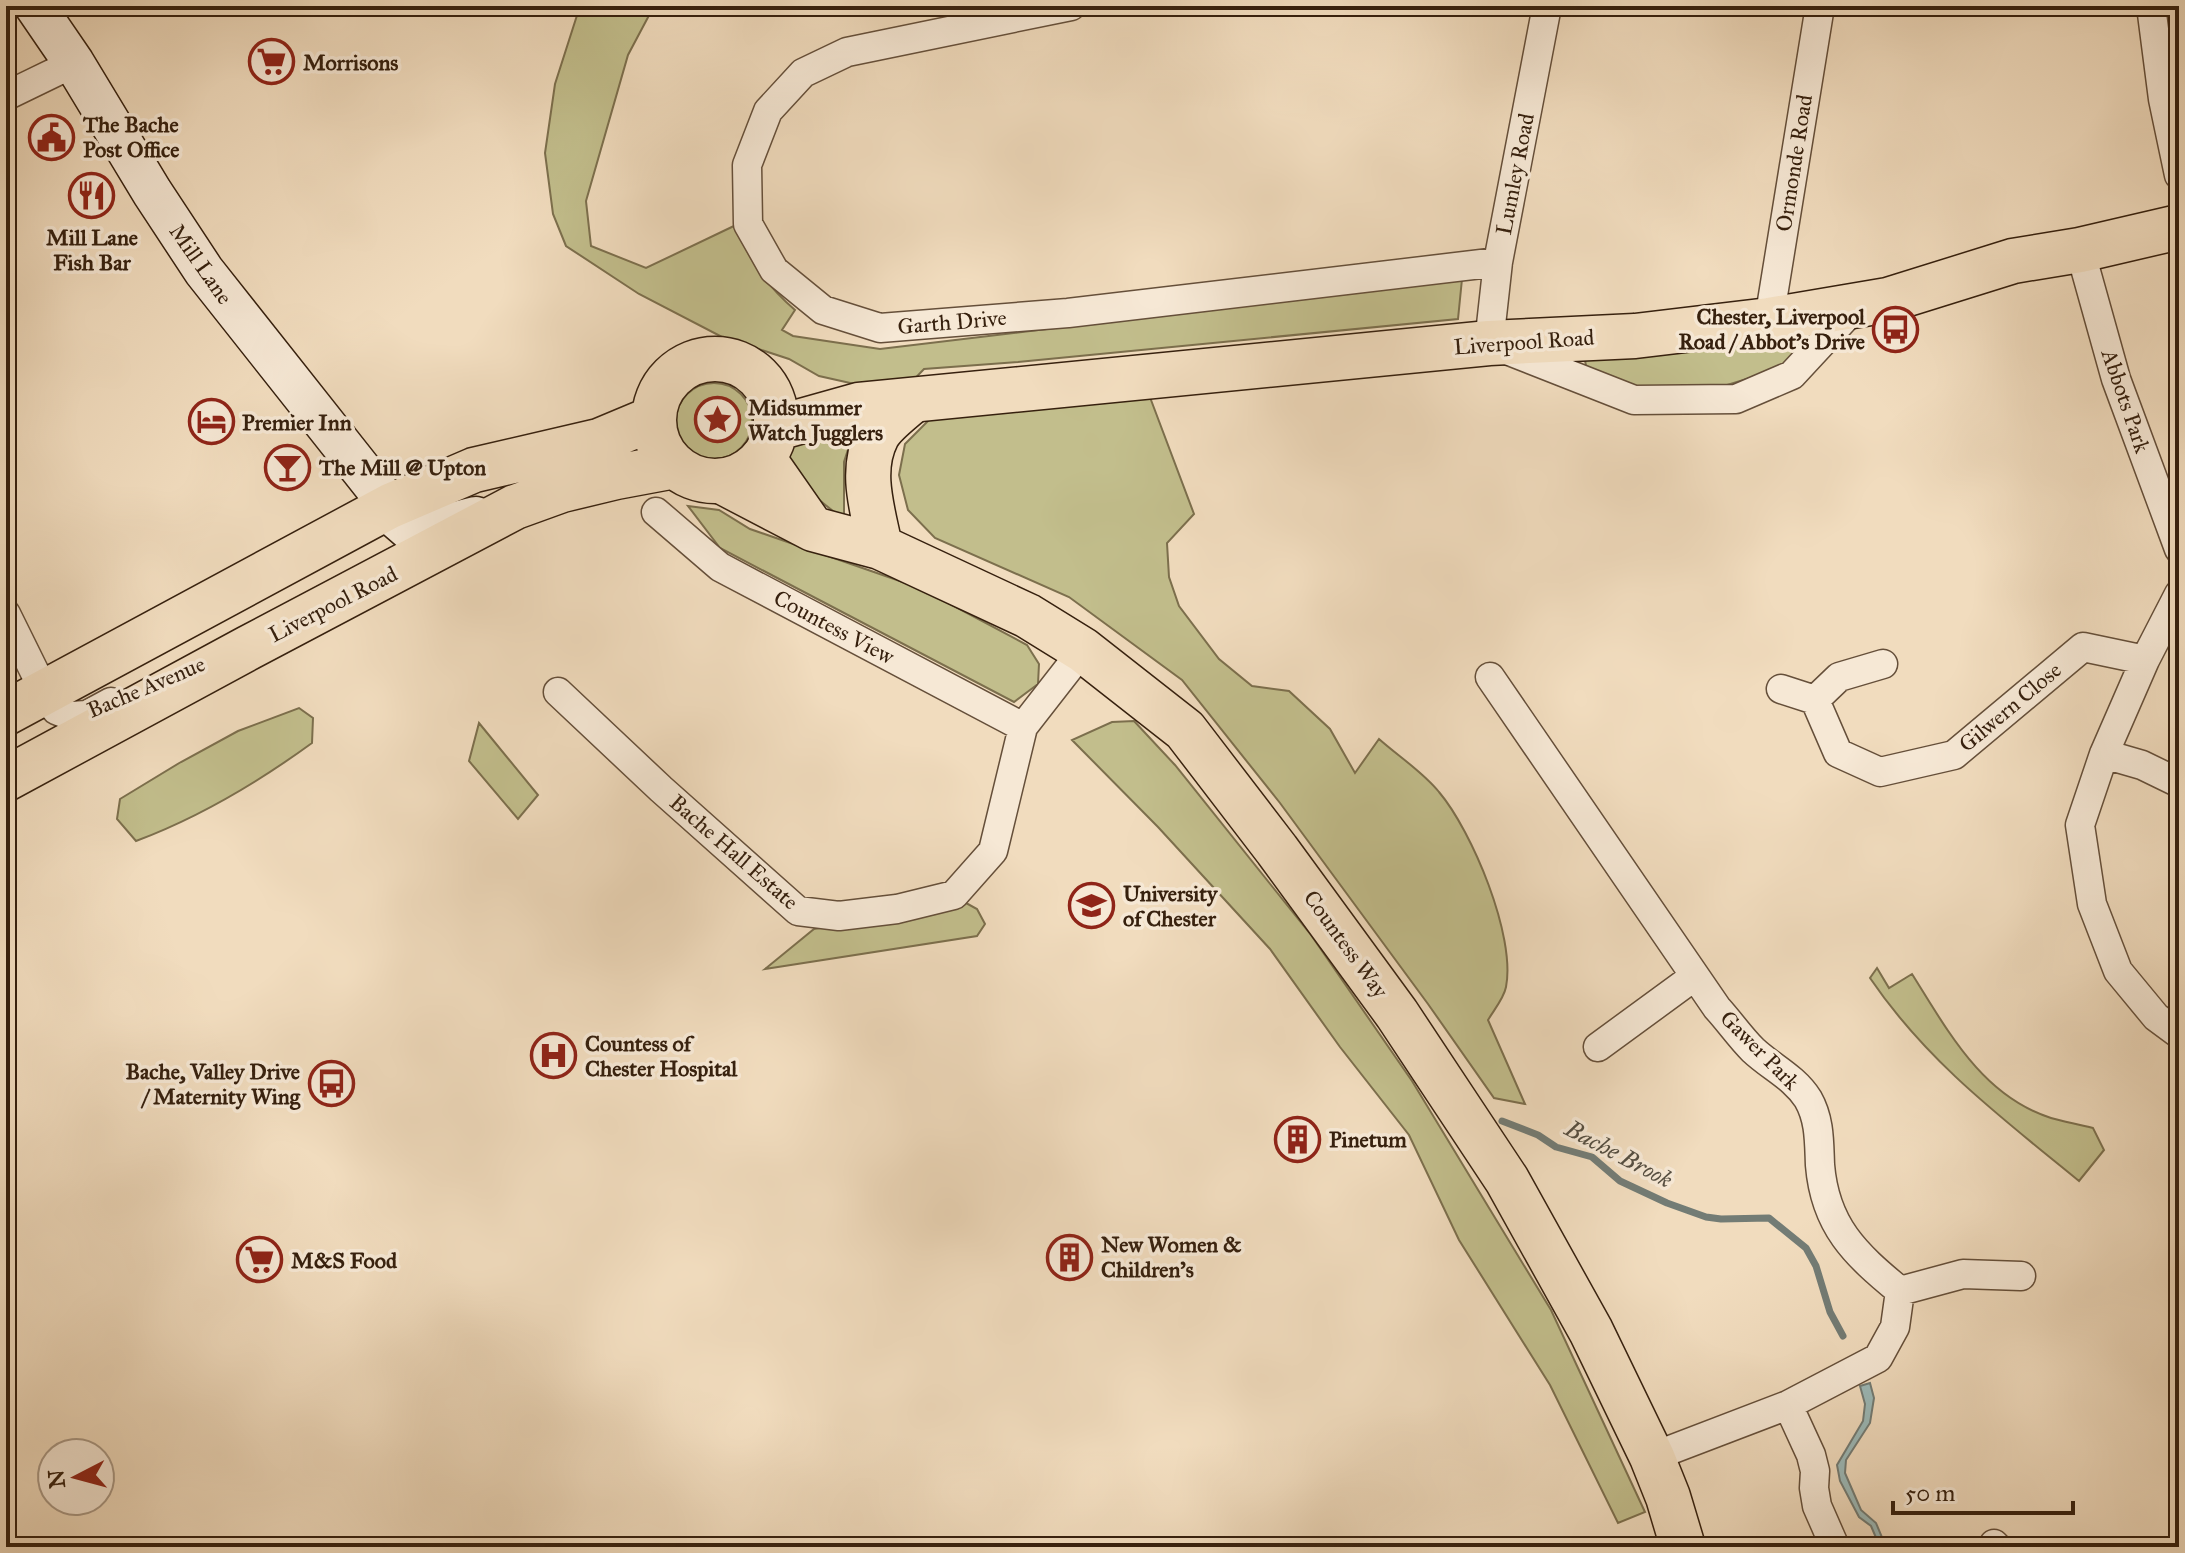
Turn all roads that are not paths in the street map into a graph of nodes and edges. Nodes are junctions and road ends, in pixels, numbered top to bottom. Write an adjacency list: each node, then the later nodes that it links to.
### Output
1 (35, 6): 6 (street, Mill Lane)
2 (1071, 6): 12 (street, Garth Drive)
3 (1547, 6): 12 (street, Lumley Road)
4 (1820, 6): 14 (street, Ormonde Road)
5 (2151, 6): 8 (street)
6 (74, 63): 7 (street); 23 (street, Mill Lane)
7 (6, 96)
8 (2171, 98): 9 (street)
9 (2179, 175)
10 (2179, 227): 11 (main road, Liverpool Road)
11 (2080, 250): 13 (main road, Liverpool Road); 28 (street, Abbots Park)
12 (1498, 262): 15 (street, Lumley Road)
13 (1857, 305): 14 (main road, Liverpool Road); 15 (street)
14 (1769, 320): 15 (main road, Liverpool Road)
15 (1489, 343): 17 (main road, Liverpool Road)
16 (764, 382): 18 (main road, Liverpool Road); 19 (main road); 20 (main road)
17 (912, 401): 18 (main road, Liverpool Road); 27 (main road)
18 (859, 405): 20 (main road, Liverpool Road)
19 (654, 418): 21 (main road); 23 (main road)
20 (770, 443): 22 (main road); 26 (main road)
21 (675, 466): 22 (main road); 24 (main road, Liverpool Road)
22 (721, 481): 26 (main road, Countess Way)
23 (390, 506): 24 (street, Mill Lane); 38 (main road)
24 (515, 507): 31 (main road, Liverpool Road)
25 (656, 512): 41 (street, Countess View)
26 (813, 529): 27 (main road, Countess Way)
27 (880, 547): 32 (main road, Countess Way)
28 (2179, 549)
29 (2179, 594): 33 (street)
30 (6, 614): 38 (street, Bache Avenue)
31 (248, 648): 38 (street, Bache Avenue); 43 (main road, Liverpool Road)
32 (1083, 650): 41 (street, Bache Hall Estate); 51 (main road, Countess Way)
33 (2145, 660): 39 (street, Gilwern Close); 42 (street)
34 (1883, 664): 39 (street)
35 (1490, 677): 45 (street, Gawer Park)
36 (1781, 689): 39 (street)
37 (558, 692): 41 (street, Bache Hall Estate)
38 (45, 693): 40 (main road)
39 (1815, 700)
40 (6, 713)
41 (1023, 727)
42 (2104, 754): 44 (street); 46 (street)
43 (6, 779)
44 (2179, 783)
45 (1695, 976): 47 (street); 49 (street, Gawer Park)
46 (2179, 1034)
47 (1598, 1047)
48 (2021, 1276): 49 (street)
49 (1900, 1291): 50 (street)
50 (1788, 1405): 51 (street); 53 (street)
51 (1652, 1457): 52 (main road, Countess Way)
52 (1683, 1547)
53 (1835, 1547)

